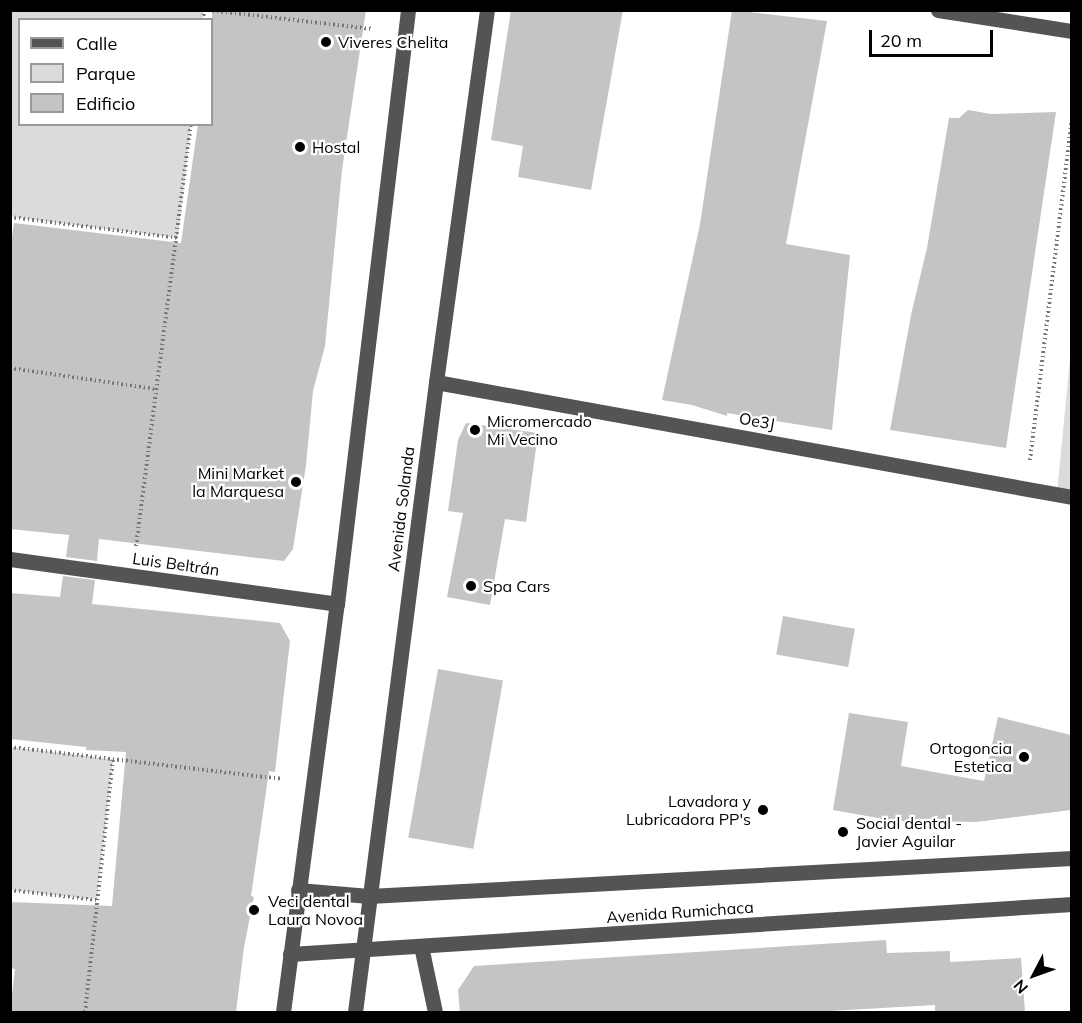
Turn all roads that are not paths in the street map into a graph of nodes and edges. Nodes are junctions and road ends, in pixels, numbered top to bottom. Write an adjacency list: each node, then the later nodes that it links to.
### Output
1 (408, 10): 8 (street)
2 (487, 10): 5 (street, Avenida Solanda)
3 (938, 10): 4 (street)
4 (1071, 31)
5 (436, 382): 6 (street, Oe3J); 11 (street, Avenida Solanda)
6 (1071, 497)
7 (10, 559): 8 (street, Luis Beltrán)
8 (338, 604): 10 (street)
9 (1071, 858): 11 (street, Avenida Rumichaca)
10 (298, 890): 11 (street, Avenida Rumichaca); 15 (street)
11 (369, 896): 14 (street, Avenida Solanda)
12 (1071, 904): 13 (street, Avenida Rumichaca)
13 (421, 946): 14 (street, Avenida Rumichaca); 18 (street)
14 (363, 950): 15 (street, Avenida Rumichaca); 17 (street, Avenida Solanda)
15 (290, 954): 16 (street)
16 (284, 1012)
17 (355, 1012)
18 (435, 1012)

